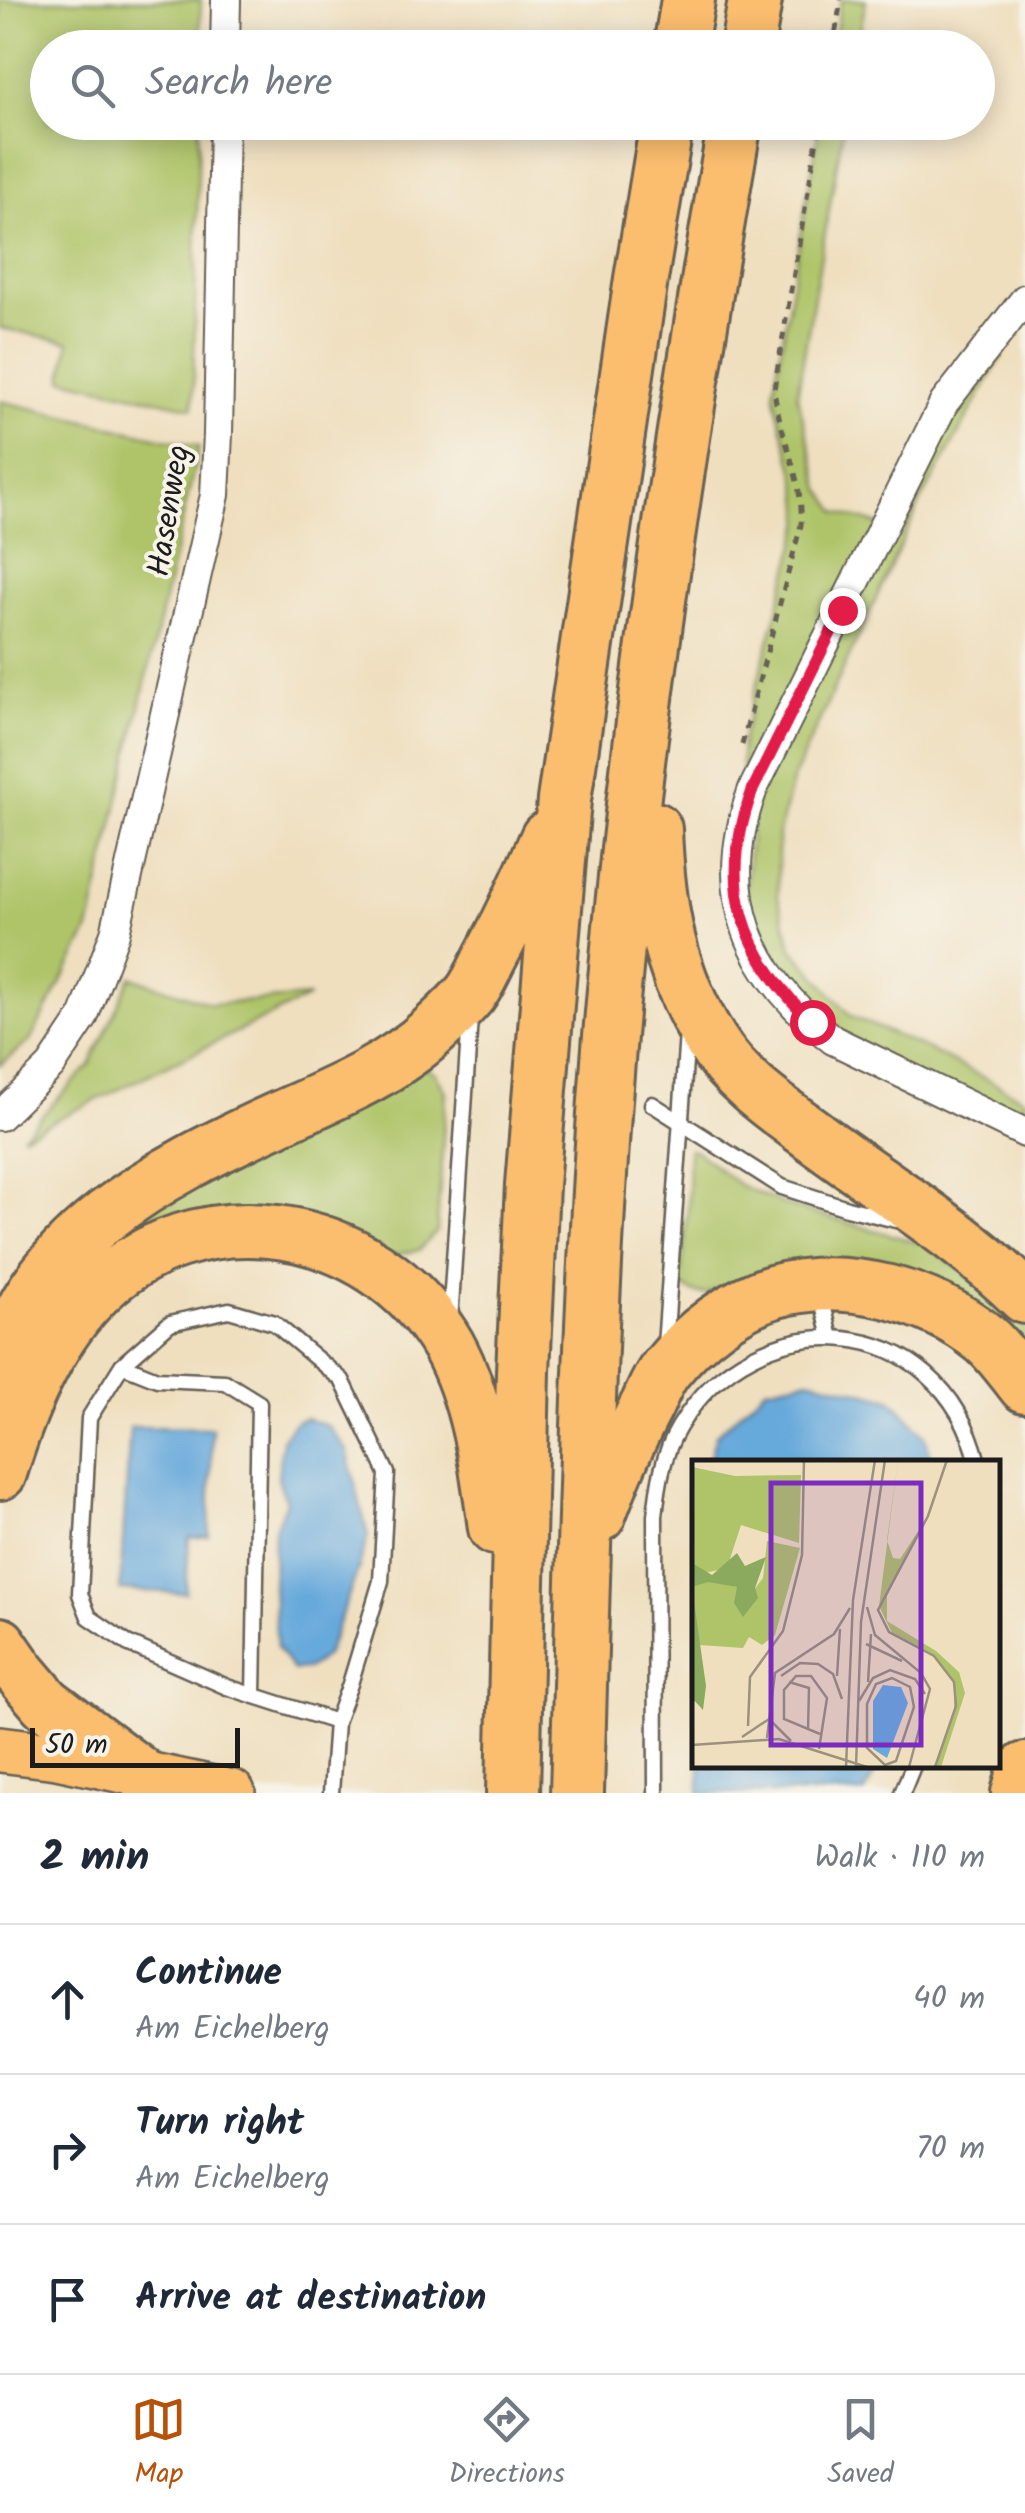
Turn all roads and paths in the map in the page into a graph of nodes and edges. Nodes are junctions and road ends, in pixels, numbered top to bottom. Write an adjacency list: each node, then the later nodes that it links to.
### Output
1 (226, 0): 5 (street)
2 (688, 0): 6 (highway)
3 (755, 0): 7 (highway)
4 (841, 0): 8 (path)
5 (225, 30)
6 (683, 30)
7 (750, 30)
8 (836, 30)
9 (224, 140): 20 (street, Hasenweg)
10 (665, 140): 16 (highway)
11 (731, 140): 14 (highway)
12 (817, 140): 15 (path)
13 (1025, 300): 15 (street)
14 (648, 682): 18 (highway); 34 (highway)
15 (753, 789): 22 (street)
16 (564, 800): 17 (highway); 36 (highway)
17 (472, 992): 27 (lane); 29 (highway)
18 (689, 1002): 21 (lane); 23 (highway)
19 (652, 1104): 21 (lane)
20 (0, 1116)
21 (682, 1122): 23 (lane); 30 (lane)
22 (1025, 1132)
23 (942, 1228): 25 (highway)
24 (819, 1285): 26 (lane); 30 (highway); 31 (highway)
25 (1025, 1296)
26 (831, 1338): 32 (lane); 47 (lane)
27 (448, 1346): 33 (highway); 36 (highway)
28 (122, 1365): 37 (lane); 37 (lane); 38 (lane)
29 (0, 1371)
30 (664, 1372): 34 (highway)
31 (1025, 1386)
32 (977, 1460)
33 (0, 1473)
34 (584, 1554): 46 (highway)
35 (0, 1644): 42 (highway)
36 (516, 1672): 45 (highway)
37 (254, 1696): 38 (lane)
38 (336, 1722): 44 (lane)
39 (0, 1749): 42 (main road)
40 (912, 1768): 48 (lane)
41 (1025, 1769): 49 (highway)
42 (138, 1772): 43 (main road)
43 (232, 1793)
44 (331, 1793)
45 (513, 1793)
46 (577, 1793)
47 (656, 1793)
48 (902, 1793)
49 (1018, 1793)

